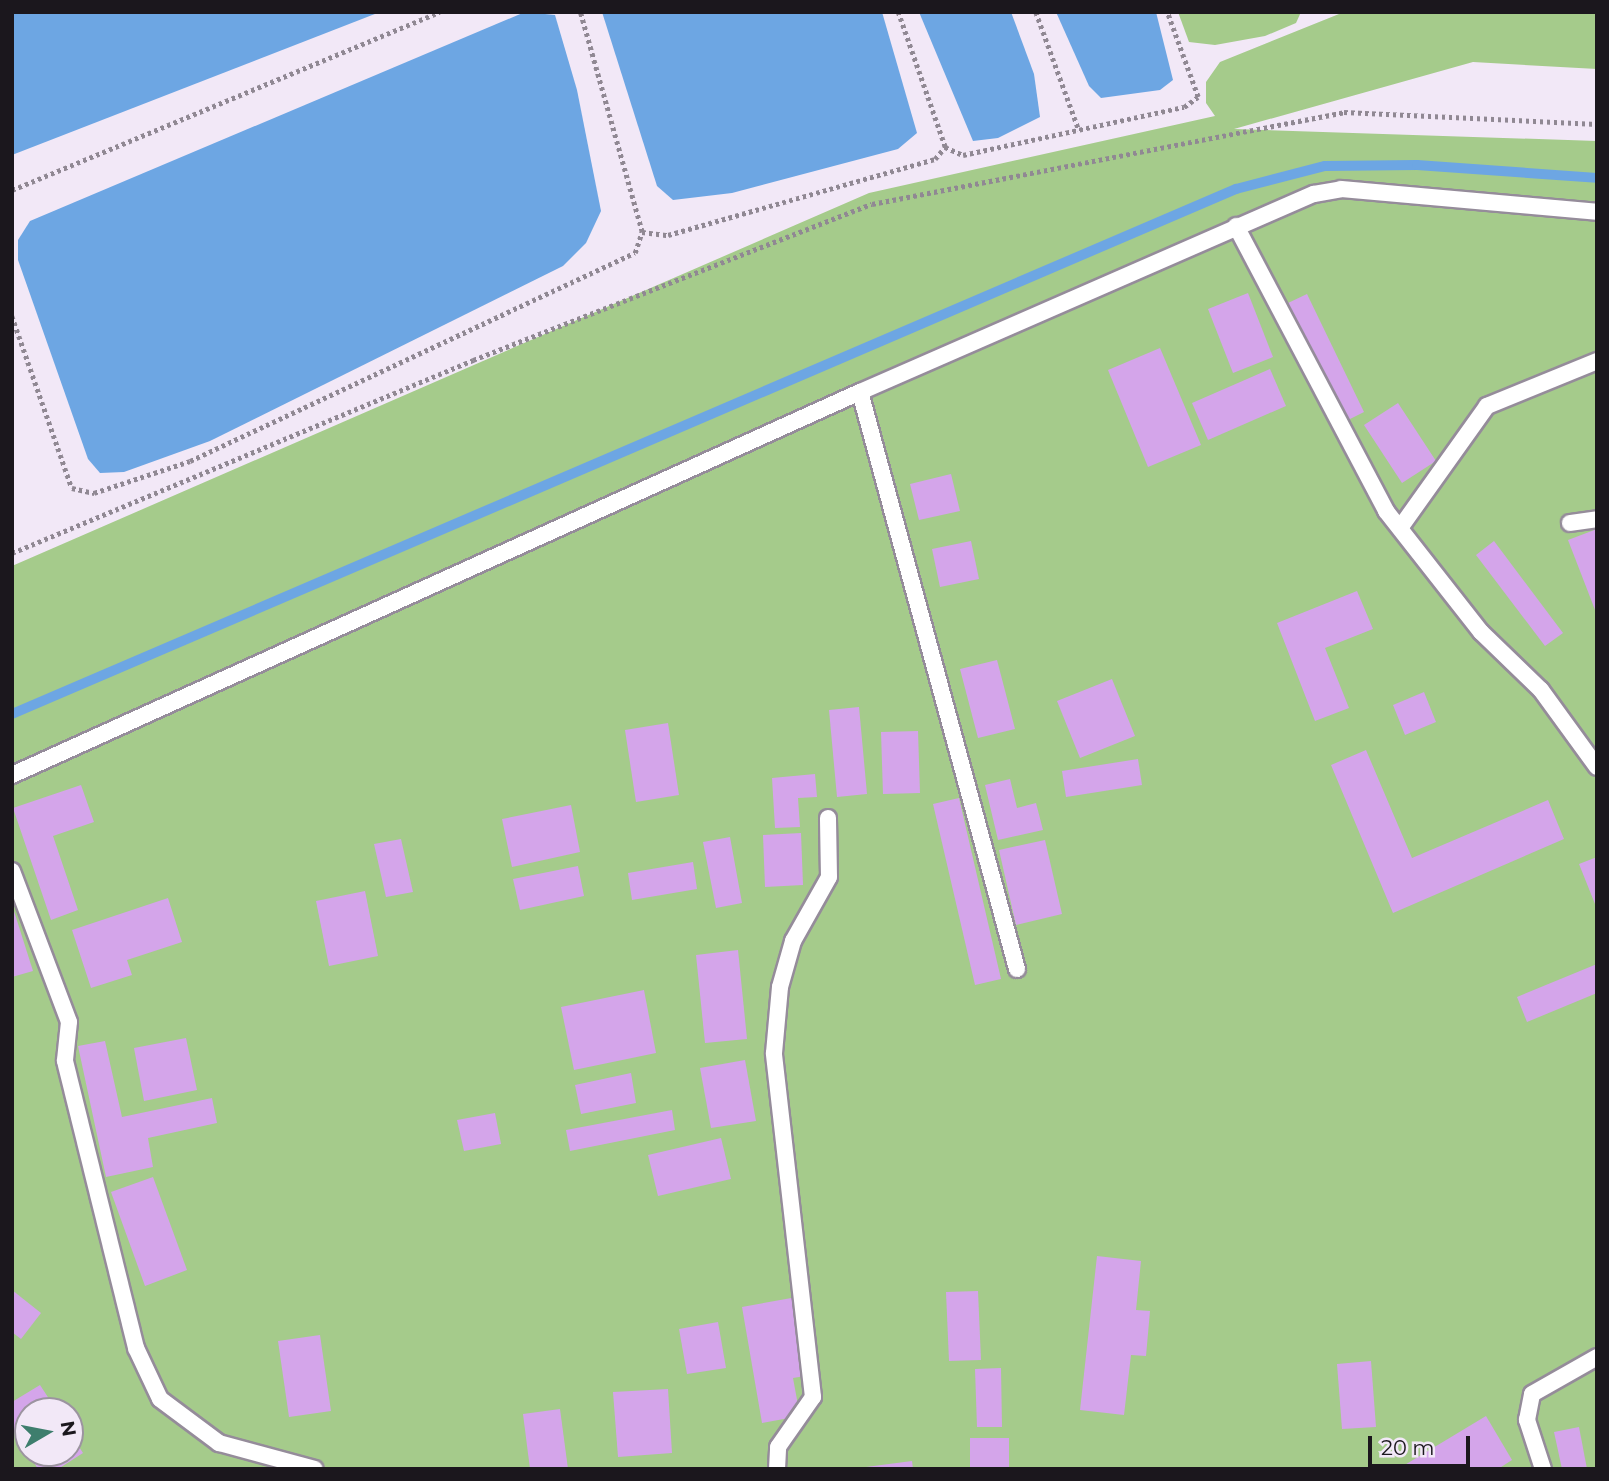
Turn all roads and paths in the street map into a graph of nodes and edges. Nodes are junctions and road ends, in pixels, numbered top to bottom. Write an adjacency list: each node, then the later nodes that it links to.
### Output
1 (439, 12): 9 (path)
2 (580, 12): 12 (path)
3 (898, 12): 8 (path)
4 (1036, 12): 7 (path)
5 (1167, 12): 7 (path)
6 (1597, 124): 19 (path)
7 (1079, 130): 8 (path)
8 (945, 147): 12 (path)
9 (12, 190)
10 (1597, 212): 11 (lane)
11 (1236, 226): 15 (lane); 18 (lane)
12 (642, 232): 13 (path)
13 (12, 316)
14 (1597, 361): 18 (lane)
15 (860, 392): 21 (lane); 24 (lane)
16 (1597, 519): 17 (lane)
17 (1570, 523)
18 (1400, 528): 20 (lane)
19 (12, 553)
20 (1597, 767)
21 (12, 775)
22 (828, 818): 27 (lane)
23 (12, 871): 26 (lane)
24 (1017, 969)
25 (1597, 1357): 28 (lane)
26 (315, 1469)
27 (777, 1469)
28 (1543, 1469)

